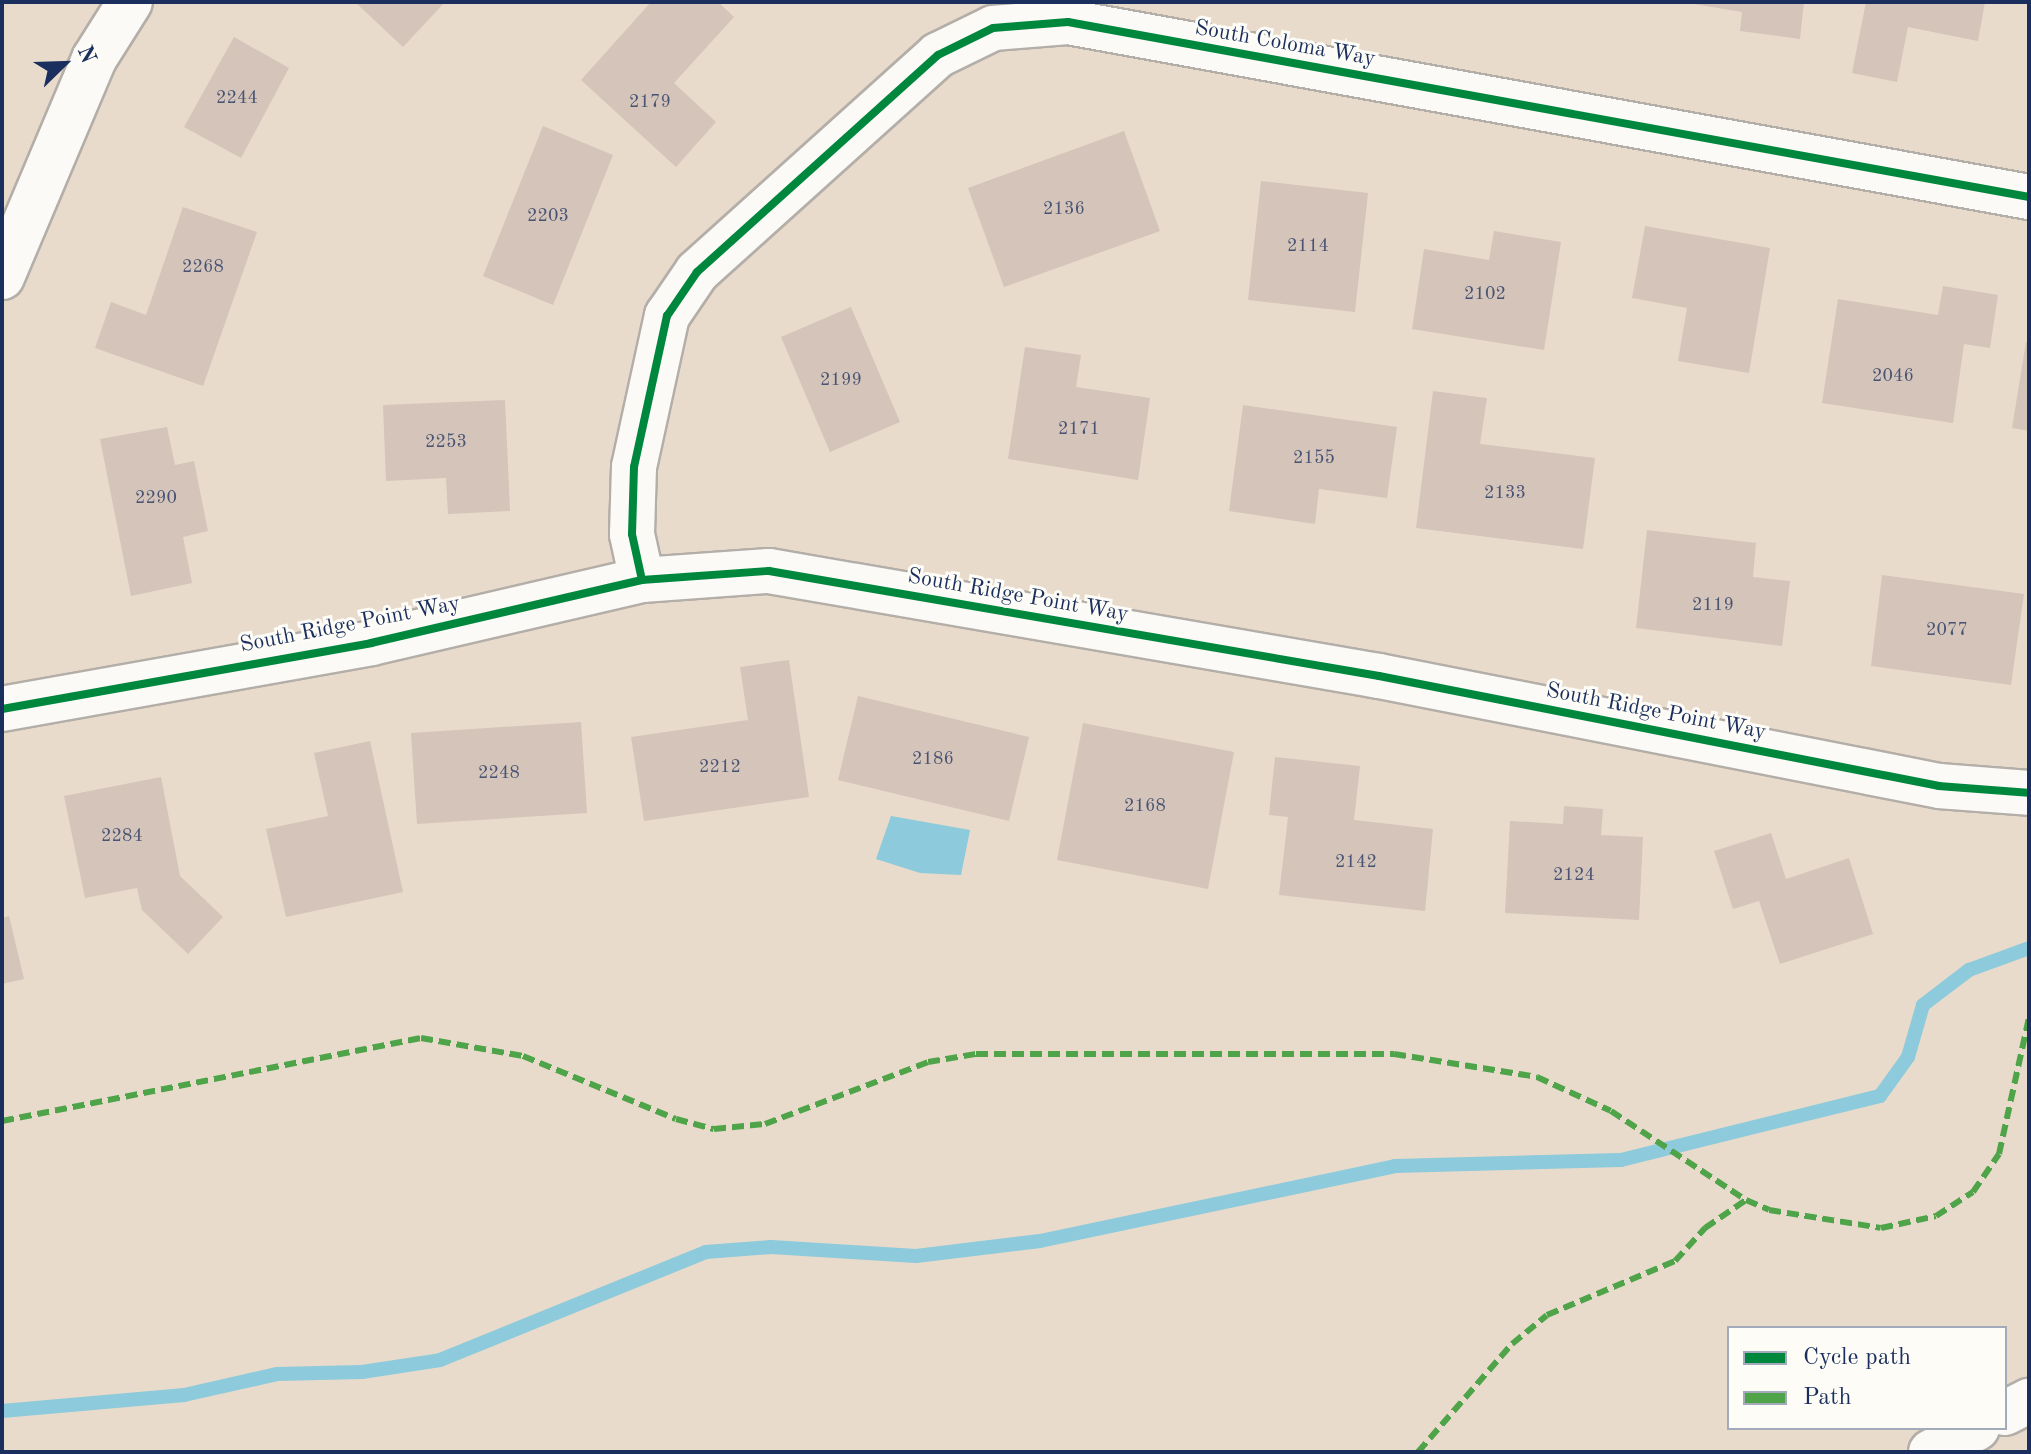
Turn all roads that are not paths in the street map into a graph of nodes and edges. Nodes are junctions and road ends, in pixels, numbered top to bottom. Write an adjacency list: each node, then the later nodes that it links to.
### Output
1 (130, 2): 3 (street)
2 (2029, 197): 4 (street, South Coloma Way)
3 (2, 277)
4 (642, 580): 5 (street, South Ridge Point Way); 6 (street, South Ridge Point Way)
5 (2, 709)
6 (2029, 793)
7 (2029, 1401): 8 (street)
8 (2007, 1412)
9 (1973, 1430): 10 (street)
10 (1931, 1452)

